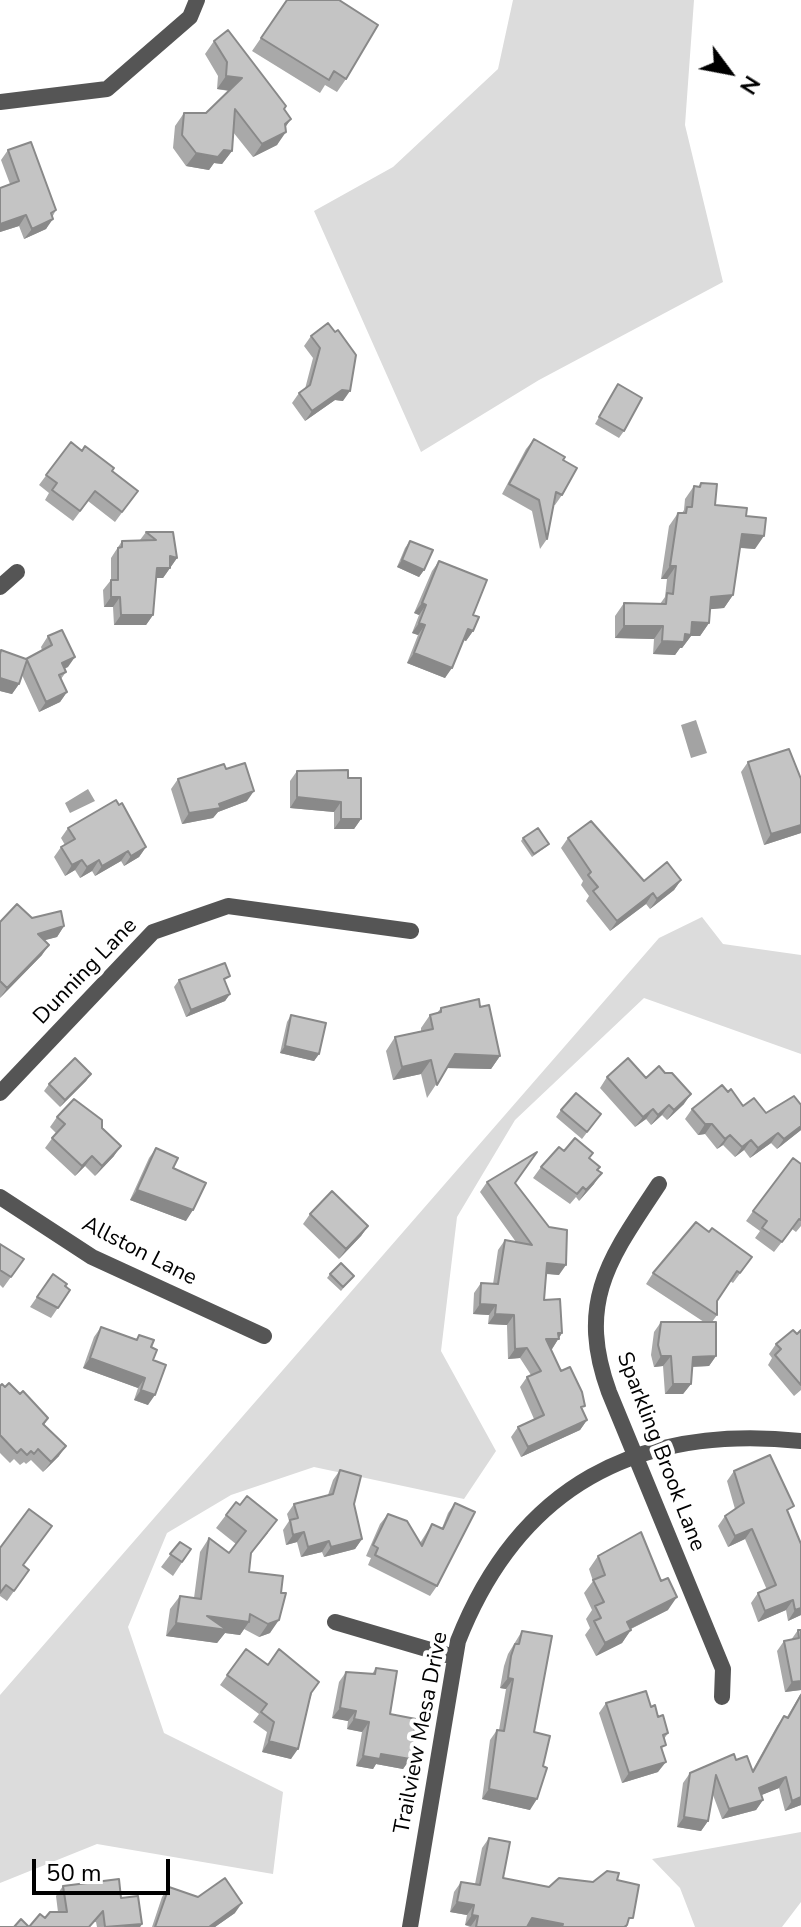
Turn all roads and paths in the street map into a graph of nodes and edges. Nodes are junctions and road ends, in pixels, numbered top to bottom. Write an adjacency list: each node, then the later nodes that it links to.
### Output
1 (197, 0): 2 (street)
2 (0, 102)
3 (17, 572): 4 (street)
4 (0, 587)
5 (411, 931): 6 (street, Dunning Lane)
6 (0, 1093)
7 (659, 1184): 11 (street, Sparkling Brook Lane)
8 (0, 1197): 9 (street, Allston Lane)
9 (264, 1336)
10 (801, 1441): 11 (street, Trailview Mesa Drive)
11 (637, 1454): 13 (street, Trailview Mesa Drive); 14 (street, Sparkling Brook Lane)
12 (335, 1622): 13 (street)
13 (454, 1657): 15 (street, Trailview Mesa Drive)
14 (722, 1697)
15 (410, 1927)

